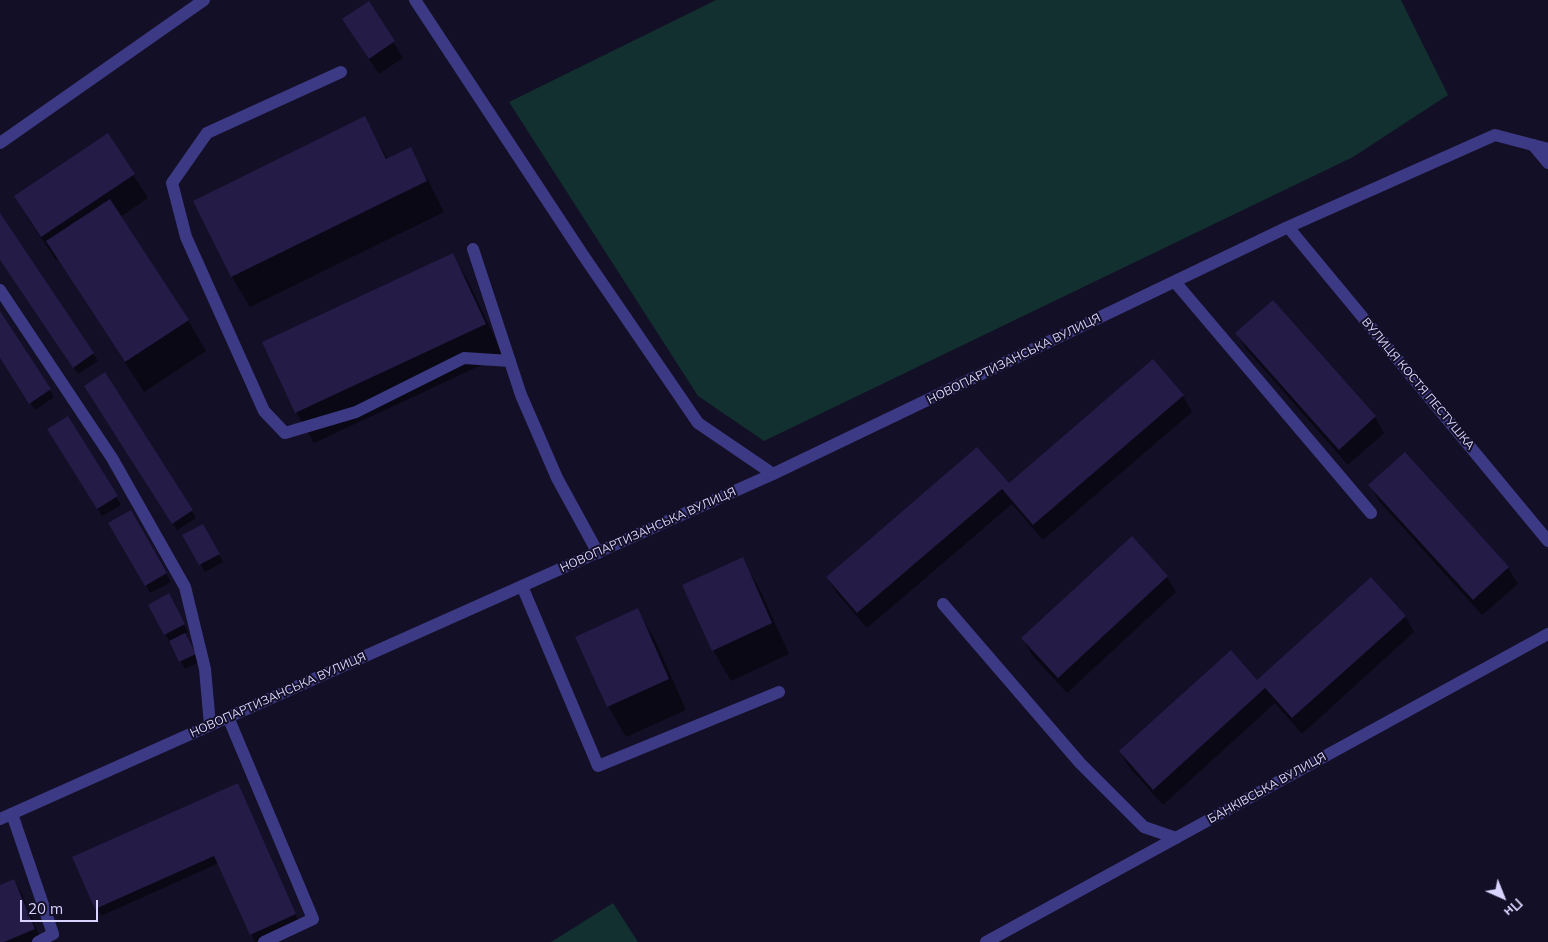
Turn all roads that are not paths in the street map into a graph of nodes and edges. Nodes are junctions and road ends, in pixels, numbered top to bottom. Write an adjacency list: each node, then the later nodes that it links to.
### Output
1 (204, 0): 4 (street)
2 (415, 0): 13 (street)
3 (341, 72): 12 (street)
4 (0, 143)
5 (1533, 145): 6 (street, НОВОПАРТИЗАНСЬКА ВУЛИЦЯ); 7 (street); 8 (street, НОВОПАРТИЗАНСЬКА ВУЛИЦЯ)
6 (1548, 149)
7 (1548, 164)
8 (1288, 228): 10 (street, НОВОПАРТИЗАНСЬКА ВУЛИЦЯ); 15 (street, ВУЛИЦЯ КОСТЯ ПЕСТУШКА)
9 (473, 249): 12 (street)
10 (1175, 282): 13 (street, НОВОПАРТИЗАНСЬКА ВУЛИЦЯ); 14 (street)
11 (0, 290): 22 (street)
12 (510, 361): 16 (street)
13 (773, 474): 16 (street, НОВОПАРТИЗАНСЬКА ВУЛИЦЯ)
14 (1371, 513)
15 (1548, 541)
16 (598, 553): 17 (street, НОВОПАРТИЗАНСЬКА ВУЛИЦЯ)
17 (522, 586): 20 (street); 21 (street, НОВОПАРТИЗАНСЬКА ВУЛИЦЯ)
18 (943, 604): 25 (street)
19 (1548, 634): 25 (street, БАНКІВСЬКА ВУЛИЦЯ)
20 (780, 692)
21 (228, 718): 22 (street, НОВОПАРТИЗАНСЬКА ВУЛИЦЯ); 28 (street)
22 (210, 725): 23 (street, НОВОПАРТИЗАНСЬКА ВУЛИЦЯ)
23 (12, 814): 24 (street, НОВОПАРТИЗАНСЬКА ВУЛИЦЯ); 26 (street)
24 (0, 819)
25 (1176, 838): 29 (street, БАНКІВСЬКА ВУЛИЦЯ)
26 (57, 938): 27 (street)
27 (38, 942)
28 (264, 942)
29 (986, 942)

